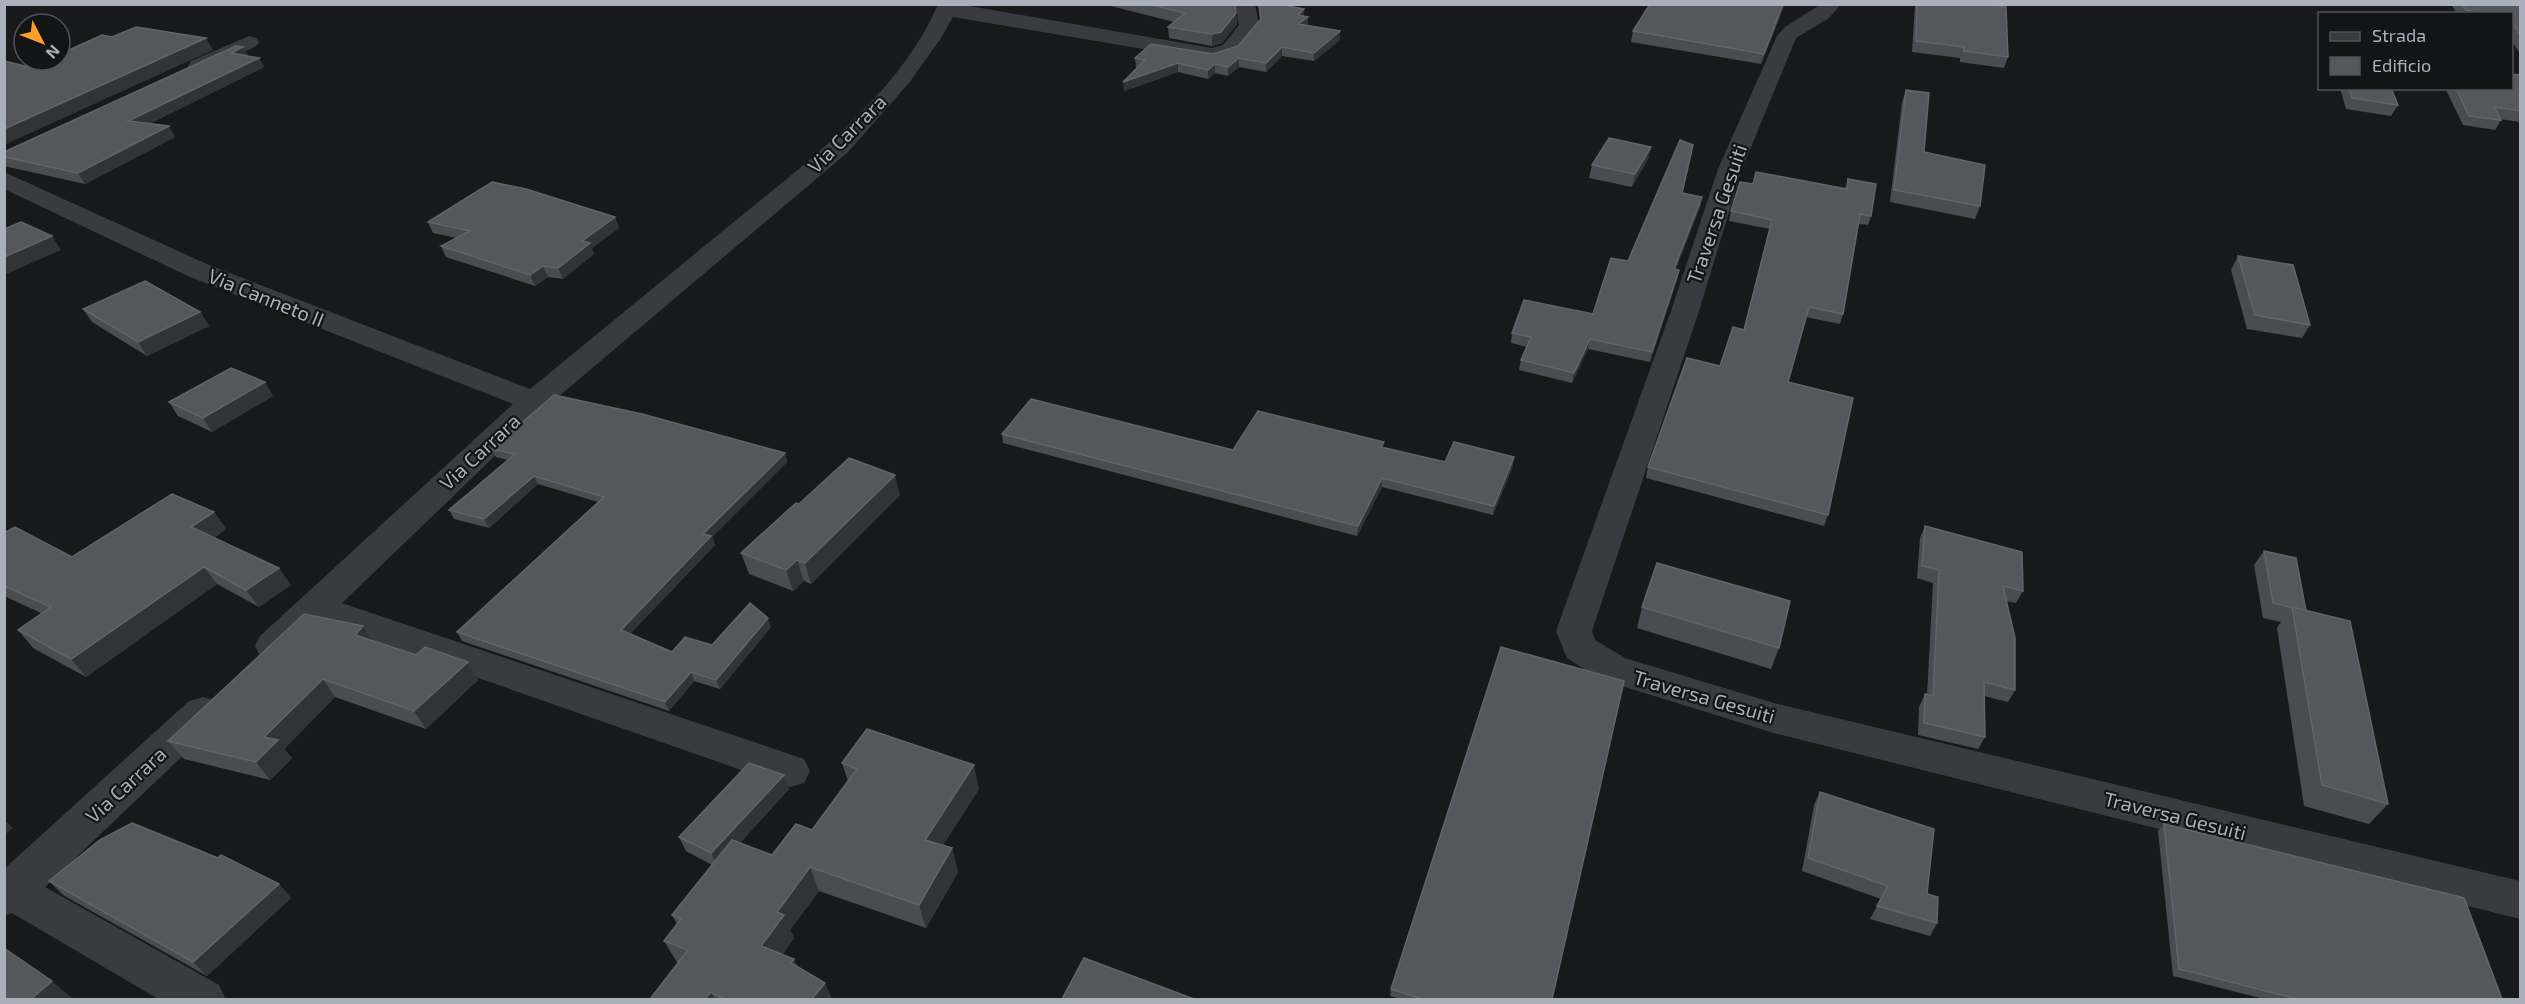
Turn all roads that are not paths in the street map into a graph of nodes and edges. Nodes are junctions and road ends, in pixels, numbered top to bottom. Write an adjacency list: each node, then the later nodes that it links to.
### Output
1 (1245, 4): 3 (street)
2 (1831, 4): 13 (street, Traversa Gesuiti)
3 (947, 7): 7 (street, Via Carrara)
4 (249, 42): 5 (street)
5 (174, 77)
6 (4, 179): 7 (street, Via Canneto II)
7 (534, 402): 8 (street, Via Carrara)
8 (315, 607): 9 (street, Via Carrara); 11 (street)
9 (255, 664)
10 (220, 696): 12 (street, Via Carrara)
11 (790, 771)
12 (9, 894): 14 (street)
13 (2520, 900)
14 (203, 999)

